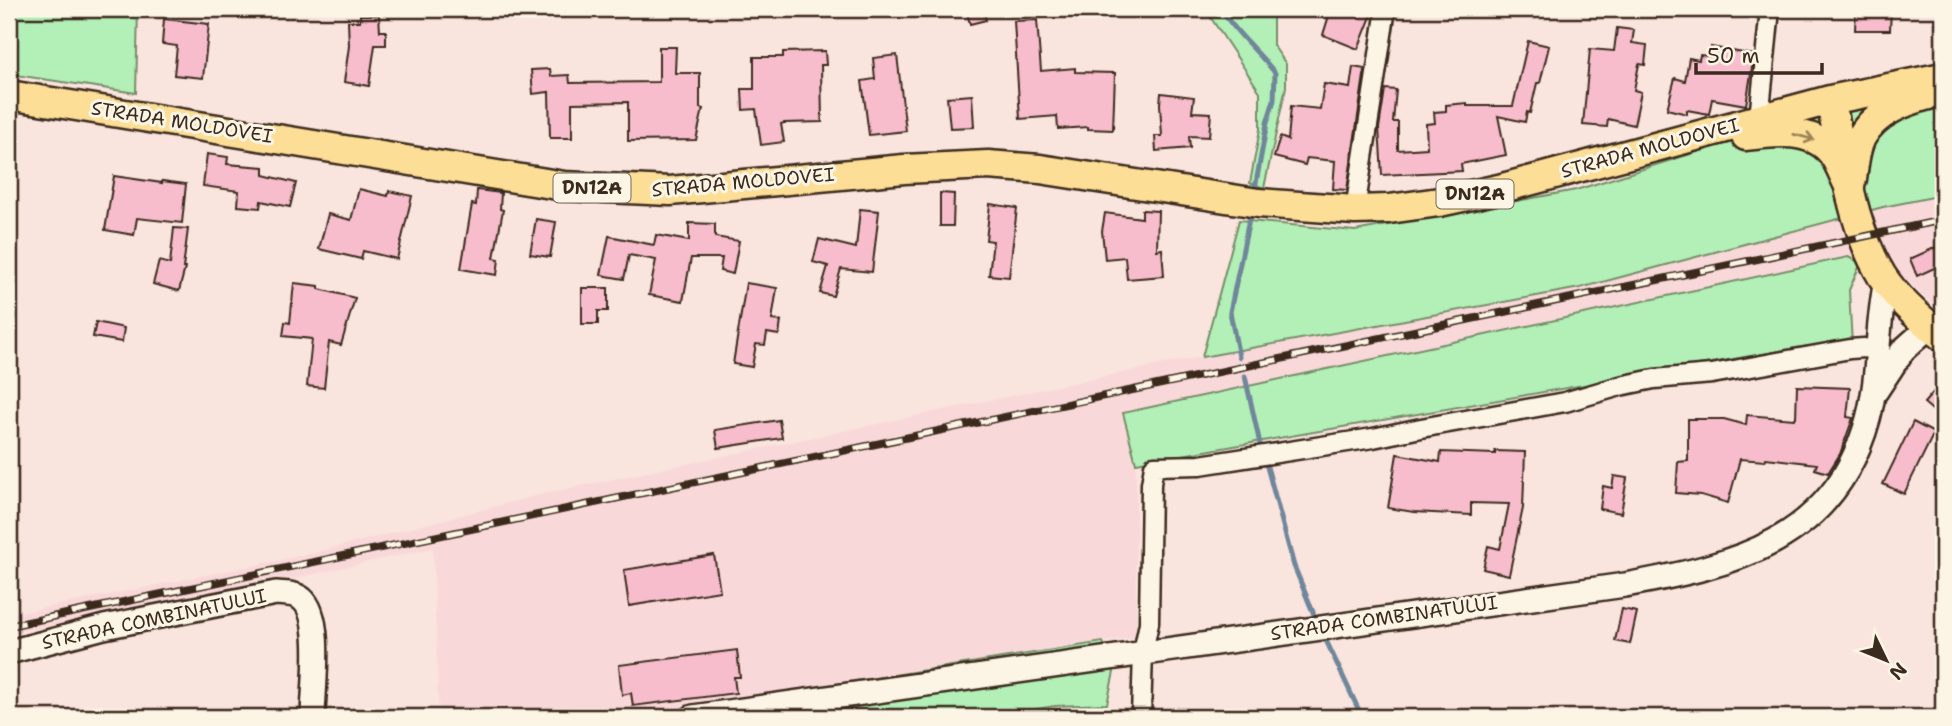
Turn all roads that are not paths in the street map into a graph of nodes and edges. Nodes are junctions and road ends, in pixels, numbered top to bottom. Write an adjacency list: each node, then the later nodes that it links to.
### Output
1 (1386, 9): 10 (street)
2 (1770, 9): 7 (street)
3 (1943, 77): 6 (main road, STRADA MOLDOVEI / DN12A)
4 (1943, 91): 9 (main road)
5 (9, 95): 10 (main road, STRADA MOLDOVEI / DN12A)
6 (1830, 100): 7 (main road, STRADA MOLDOVEI / DN12A); 9 (main road)
7 (1759, 119): 8 (main road, STRADA MOLDOVEI / DN12A)
8 (1592, 163): 9 (main road, one-way to 9); 10 (main road, STRADA MOLDOVEI / DN12A)
9 (1850, 188): 11 (main road)
10 (1355, 210)
11 (1886, 281): 12 (main road); 13 (street, STRADA COMBINATULUI)
12 (1936, 331): 14 (street)
13 (1878, 351): 14 (street, STRADA COMBINATULUI); 16 (street)
14 (1872, 397): 16 (street, STRADA COMBINATULUI)
15 (9, 652): 17 (street, STRADA COMBINATULUI)
16 (1143, 652): 18 (street, STRADA COMBINATULUI); 19 (street)
17 (313, 717)
18 (693, 717)
19 (1141, 717)

